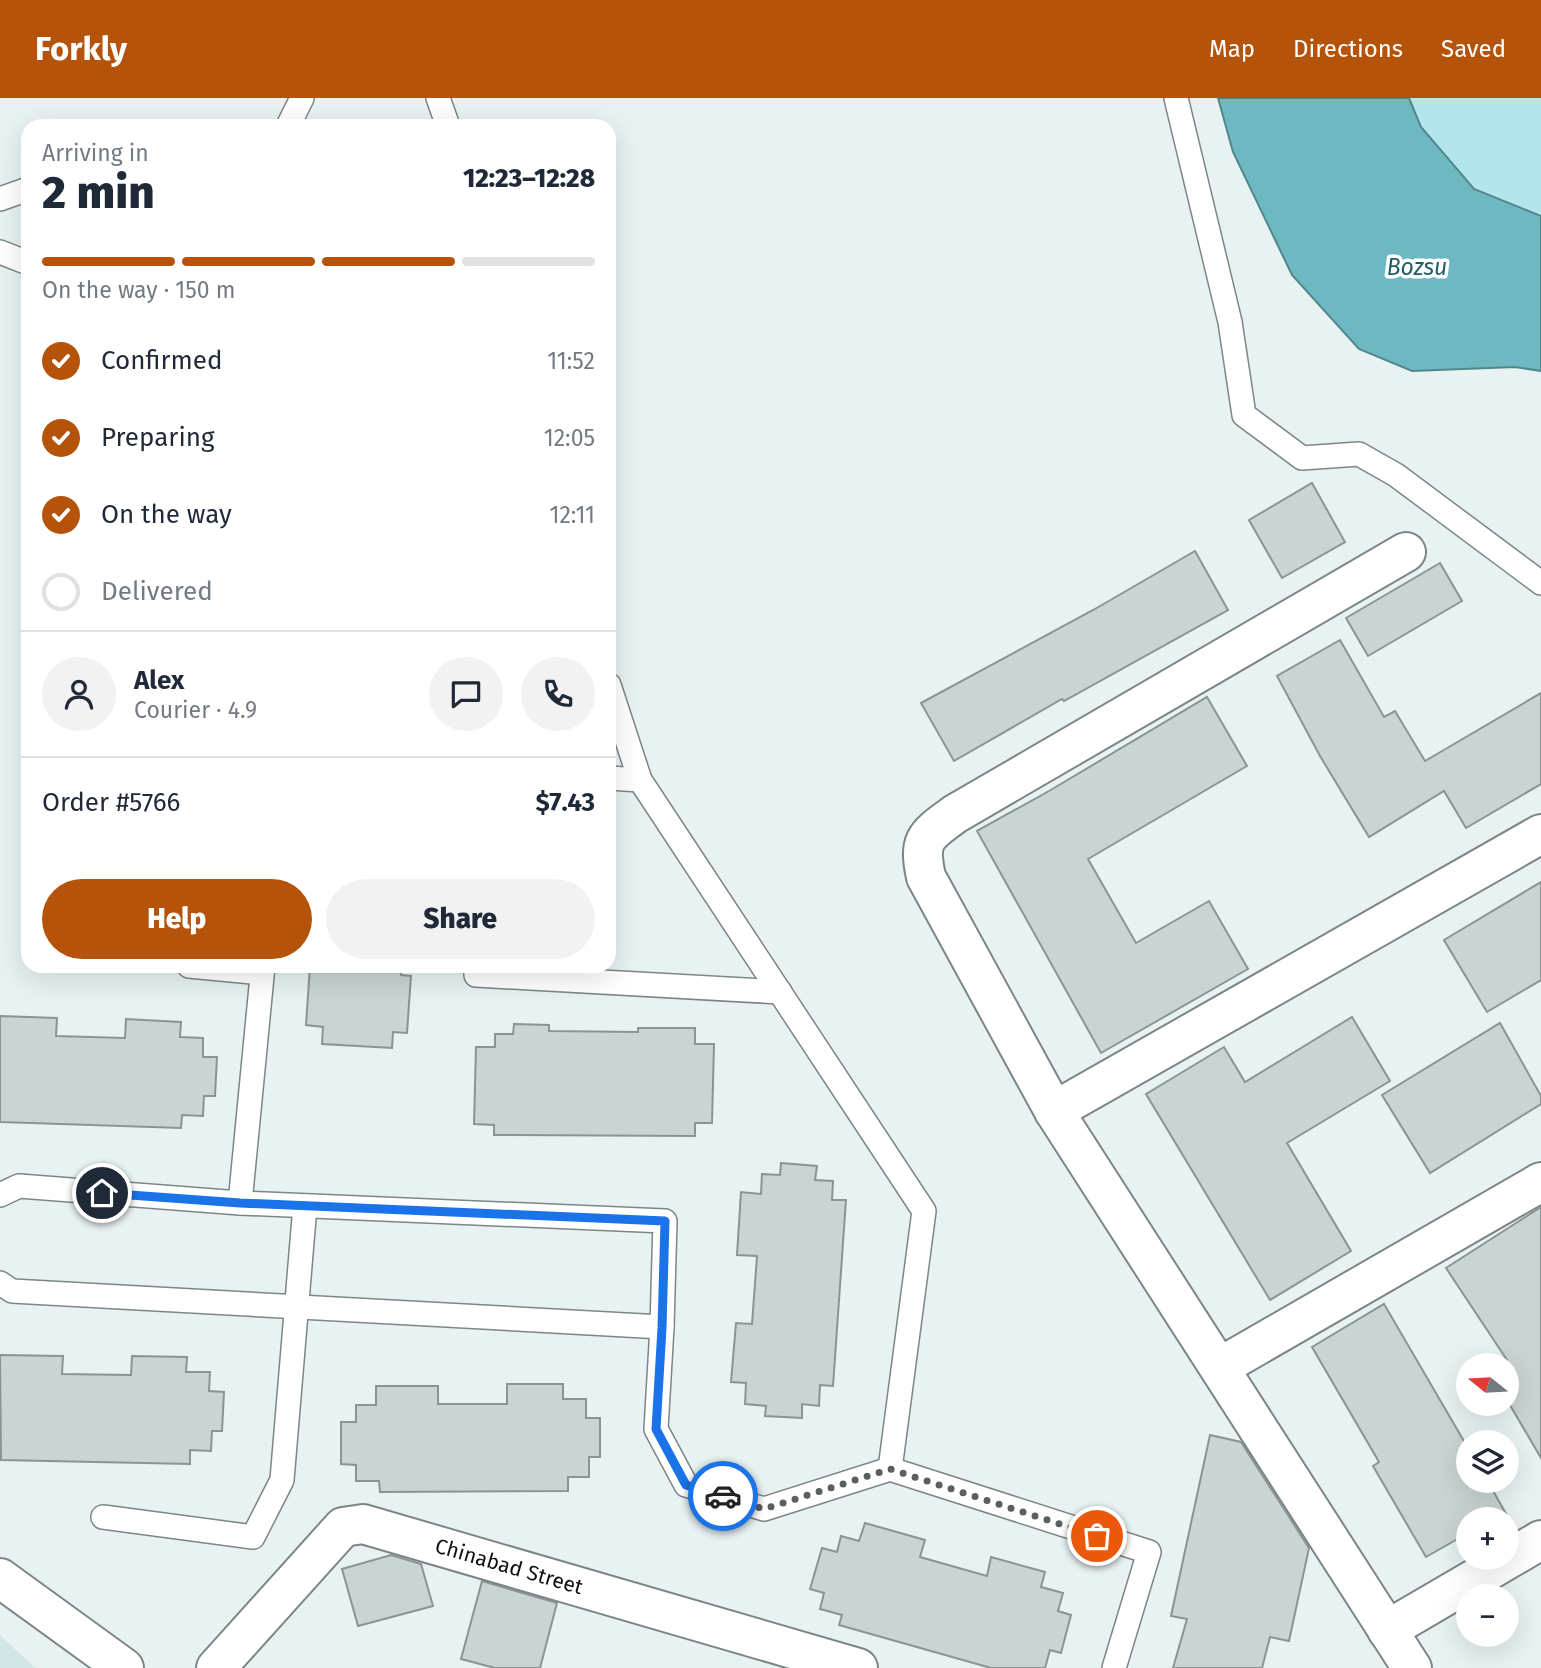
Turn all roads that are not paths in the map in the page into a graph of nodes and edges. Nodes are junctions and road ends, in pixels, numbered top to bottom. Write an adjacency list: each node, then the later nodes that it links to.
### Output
1 (302, 98): 4 (lane)
2 (438, 98): 5 (lane)
3 (1176, 98): 11 (lane)
4 (292, 119)
5 (445, 119)
6 (21, 192): 7 (lane)
7 (0, 199)
8 (0, 252): 9 (lane)
9 (21, 260)
10 (1406, 552): 19 (street)
11 (1541, 583)
12 (616, 706): 14 (lane)
13 (616, 778): 14 (lane)
14 (640, 780): 18 (lane)
15 (1541, 834): 19 (street)
16 (262, 973): 22 (lane)
17 (476, 973): 18 (lane)
18 (780, 992): 28 (lane)
19 (1054, 1111): 27 (street)
20 (1541, 1182): 27 (street)
21 (0, 1195): 22 (lane)
22 (240, 1203): 23 (lane)
23 (305, 1206): 25 (lane); 26 (lane)
24 (0, 1283): 25 (lane)
25 (297, 1307): 26 (lane); 29 (lane)
26 (662, 1328): 28 (lane)
27 (1220, 1367): 32 (street)
28 (890, 1469): 36 (lane)
29 (103, 1517)
30 (1541, 1540): 32 (street)
31 (0, 1578): 33 (street)
32 (1387, 1630): 37 (street)
33 (124, 1668)
34 (216, 1668): 35 (street, Chinabad Street)
35 (858, 1668)
36 (1114, 1668)
37 (1412, 1668)

